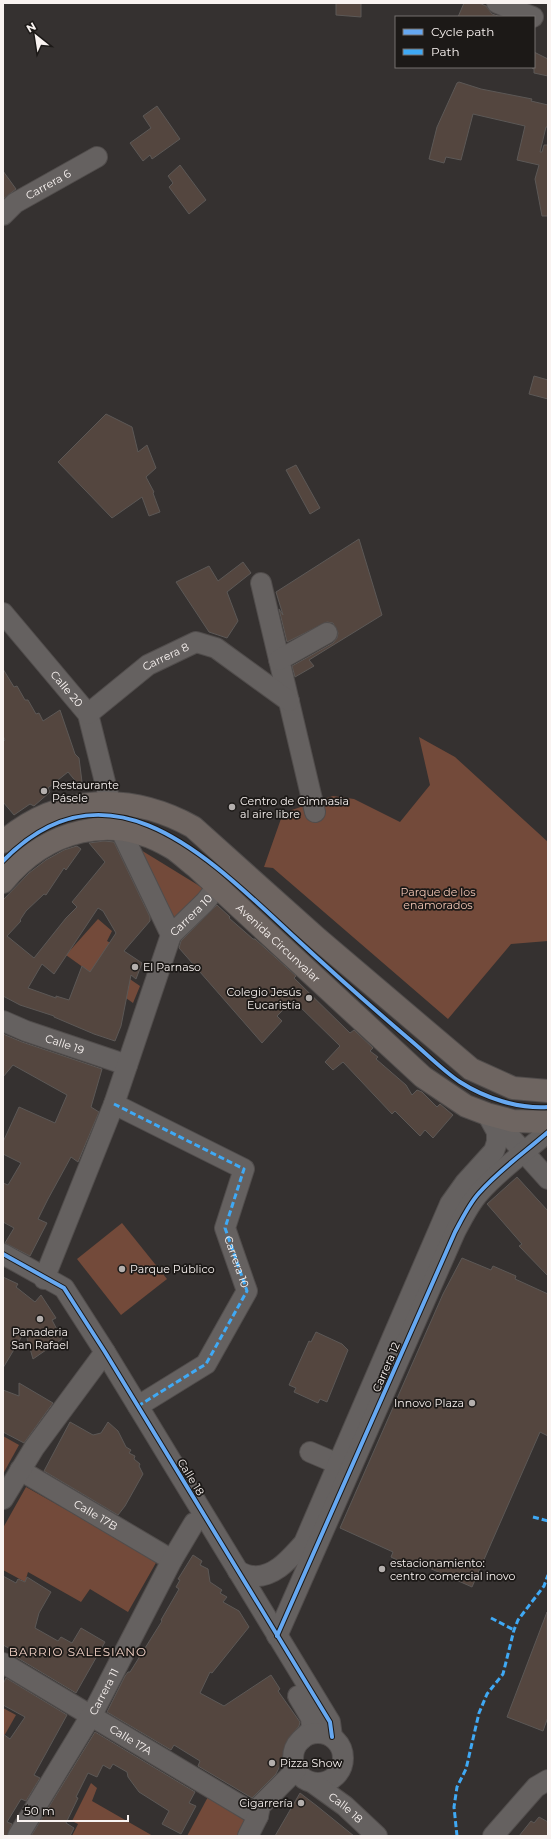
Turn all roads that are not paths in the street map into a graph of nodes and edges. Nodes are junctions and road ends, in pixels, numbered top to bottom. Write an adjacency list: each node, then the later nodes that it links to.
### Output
1 (497, 3): 2 (street)
2 (531, 16)
3 (535, 17): 4 (street)
4 (548, 23)
5 (97, 157): 6 (street, Carrera 6)
6 (3, 215)
7 (261, 583): 10 (street)
8 (3, 613): 12 (street, Calle 20)
9 (327, 633): 10 (street)
10 (279, 660): 11 (street)
11 (288, 701): 12 (street, Carrera 8); 14 (street)
12 (88, 714): 13 (street, Calle 20)
13 (110, 802): 16 (main road); 17 (main road)
14 (315, 812)
15 (120, 829): 18 (main road, Avenida Circunvalar); 19 (main road, Avenida Circunvalar); 20 (street)
16 (3, 842)
17 (235, 864): 19 (main road); 23 (main road)
18 (3, 882)
19 (217, 887): 20 (street, Carrera 10); 25 (main road, Avenida Circunvalar)
20 (171, 935): 22 (street, Carrera 10)
21 (3, 1021): 22 (street, Calle 19)
22 (127, 1065): 24 (street, Carrera 10)
23 (548, 1091)
24 (114, 1104): 32 (street, Carrera 10); 34 (street, Carrera 10)
25 (489, 1115): 26 (main road, Avenida Circunvalar); 28 (street); 30 (street, Carrera 12)
26 (548, 1122)
27 (548, 1132): 28 (street, Carrera 12)
28 (524, 1153): 29 (street); 30 (street, Carrera 12)
29 (548, 1179)
30 (458, 1208): 36 (street, Carrera 12)
31 (3, 1254): 32 (street, Calle 18)
32 (44, 1279): 33 (street, Calle 18)
33 (101, 1358): 34 (street, Calle 18); 37 (street); 39 (street, Calle 18)
34 (138, 1406): 41 (street, Calle 18)
35 (310, 1452): 36 (street)
36 (345, 1467): 41 (street, Carrera 12); 42 (street, Carrera 12)
37 (20, 1470): 38 (street); 40 (street, Calle 17B)
38 (3, 1499)
39 (194, 1523): 40 (street, Carrera 11); 46 (street, Calle 18)
40 (172, 1560): 44 (street, Carrera 11)
41 (238, 1571): 42 (street, Calle 18)
42 (277, 1636): 45 (street, Calle 18)
43 (3, 1663): 44 (street, Calle 17A)
44 (90, 1715): 51 (street, Calle 17A); 52 (street, Carrera 11)
45 (332, 1737): 46 (street); 47 (street)
46 (297, 1755): 49 (street); 51 (street)
47 (336, 1776): 49 (street); 55 (street, Calle 18)
48 (548, 1780): 56 (street)
49 (313, 1783): 54 (street, Calle 18)
50 (548, 1791): 57 (street)
51 (258, 1816): 53 (street)
52 (18, 1836)
53 (248, 1836)
54 (377, 1836)
55 (390, 1836)
56 (493, 1836)
57 (502, 1836)

